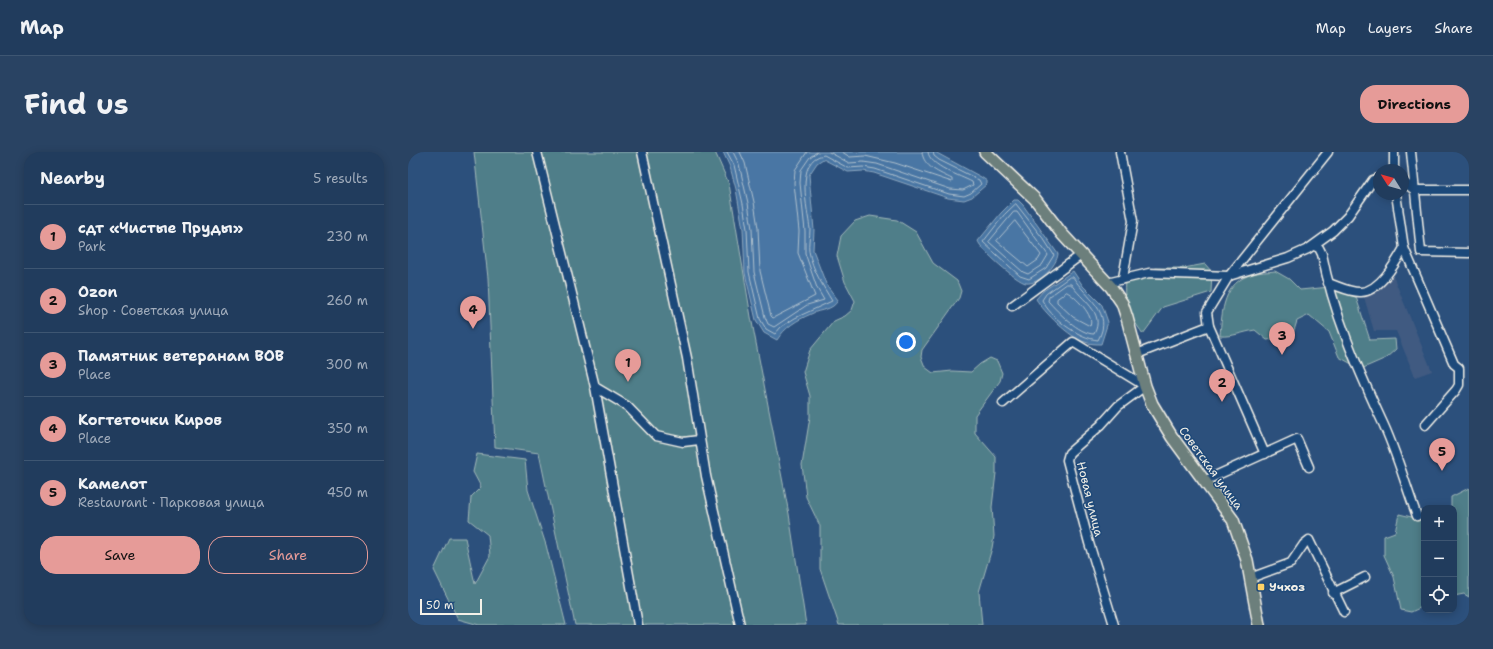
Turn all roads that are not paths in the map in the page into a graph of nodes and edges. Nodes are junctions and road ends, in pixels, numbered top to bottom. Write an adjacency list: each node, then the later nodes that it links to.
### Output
1 (537, 152): 26 (street)
2 (642, 152): 29 (street)
3 (985, 152): 17 (main road, Советская улица)
4 (1120, 152): 19 (street)
5 (1328, 152): 18 (street)
6 (1394, 152): 8 (street)
7 (1411, 152): 11 (street)
8 (1394, 164)
9 (1373, 180): 14 (street)
10 (1409, 186): 11 (street)
11 (1414, 190): 12 (street); 16 (street)
12 (1469, 190)
13 (1397, 200): 15 (street)
14 (1314, 246): 18 (street); 21 (street)
15 (1404, 248): 21 (street); 28 (street)
16 (1469, 253)
17 (1081, 255): 20 (main road, Советская улица); 22 (street)
18 (1229, 276): 19 (street); 23 (street)
19 (1123, 278): 20 (street)
20 (1107, 283): 24 (main road, Советская улица)
21 (1328, 283): 33 (street)
22 (1012, 306)
23 (1209, 326): 24 (street); 30 (street)
24 (1137, 354): 25 (main road, Советская улица)
25 (1145, 386): 27 (street); 32 (main road, Советская улица); 40 (street, Новая улица)
26 (595, 387): 29 (street); 38 (street)
27 (1003, 403)
28 (1425, 425)
29 (699, 440): 39 (street)
30 (1265, 454): 31 (street); 32 (street)
31 (1309, 467)
32 (1204, 481): 35 (main road, Советская улица)
33 (1417, 516)
34 (1365, 577): 36 (street)
35 (1250, 578): 36 (street); 41 (main road, Советская улица)
36 (1333, 593): 37 (street)
37 (1344, 612)
38 (638, 625)
39 (740, 625)
40 (1114, 625)
41 (1259, 625)

